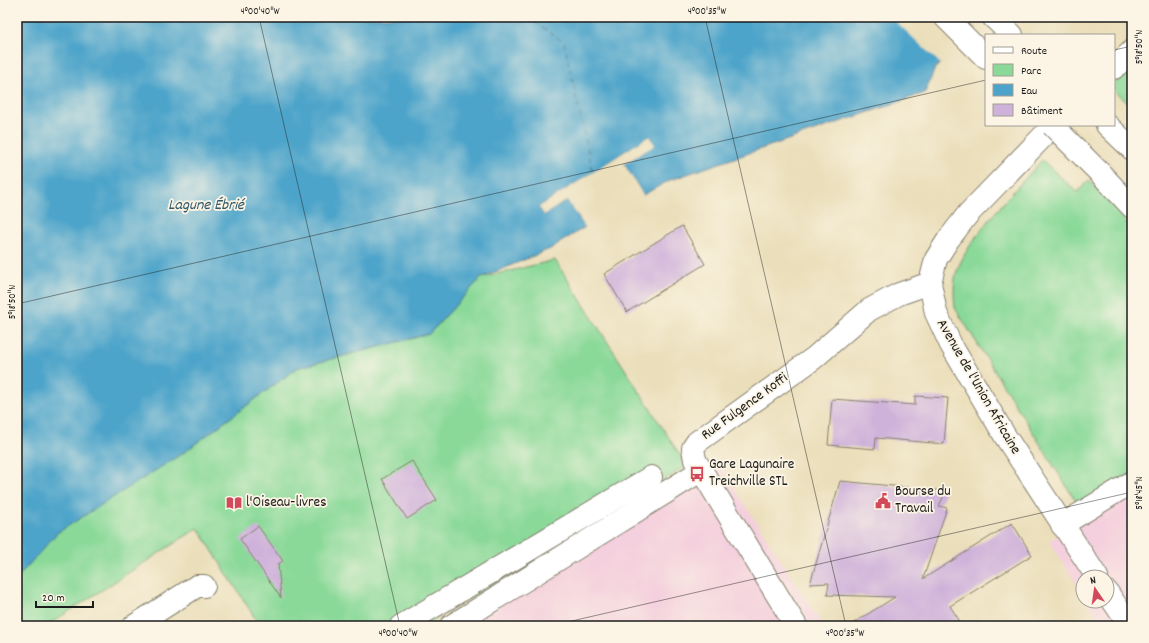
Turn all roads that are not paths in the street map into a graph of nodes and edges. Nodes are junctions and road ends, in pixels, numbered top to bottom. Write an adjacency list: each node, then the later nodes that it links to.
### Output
1 (945, 17): 5 (main road)
2 (993, 17): 3 (main road)
3 (1011, 34)
4 (1132, 51): 6 (main road)
5 (985, 57)
6 (1115, 67)
7 (1052, 126): 12 (main road, Avenue de l'Union Africaine)
8 (1054, 126): 11 (main road, bridge)
9 (1108, 126): 10 (main road)
10 (1130, 147)
11 (1132, 207)
12 (930, 283): 13 (main road, Rue Fulgence Koffi); 16 (main road, Avenue de l'Union Africaine)
13 (702, 470): 22 (main road); 23 (main road, Rue Fulgence Koffi)
14 (651, 477): 21 (main road)
15 (1132, 482): 16 (main road)
16 (1062, 525): 17 (main road, Avenue de l'Union Africaine)
17 (1092, 569)
18 (204, 586): 20 (main road)
19 (1115, 604): 24 (main road)
20 (134, 626)
21 (401, 626)
22 (451, 626)
23 (796, 626)
24 (1130, 626)

